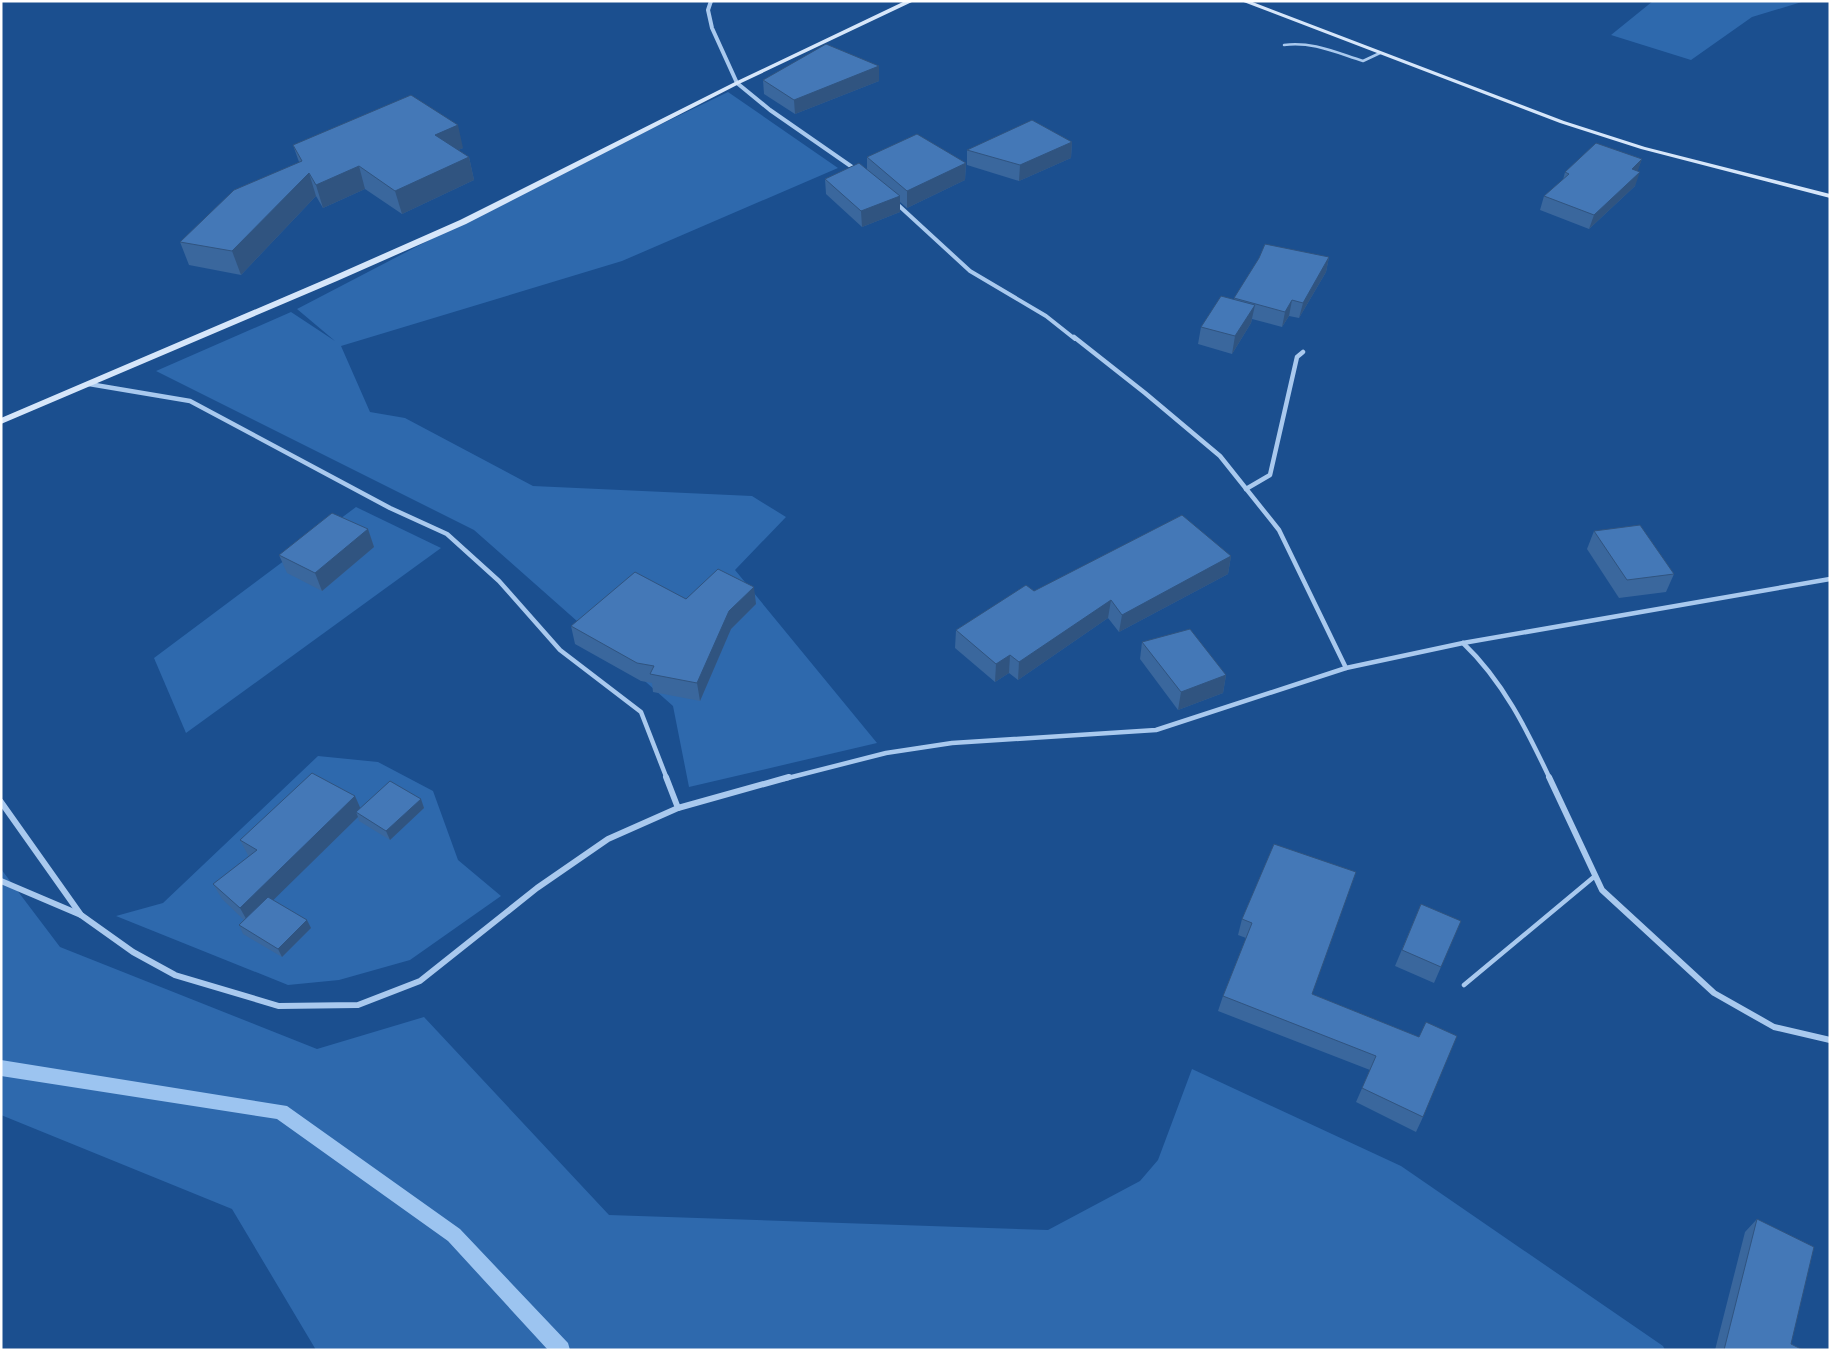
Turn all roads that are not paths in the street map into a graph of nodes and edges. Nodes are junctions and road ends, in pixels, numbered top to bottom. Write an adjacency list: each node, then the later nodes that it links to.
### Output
1 (711, 1): 6 (street)
2 (911, 1): 6 (street)
3 (1244, 1): 5 (street)
4 (1284, 45): 5 (lane)
5 (1380, 53): 8 (street)
6 (738, 83): 7 (street); 11 (street)
7 (857, 171)
8 (1830, 196)
9 (894, 201): 13 (street)
10 (1303, 352): 13 (street)
11 (89, 384): 12 (street); 18 (street)
12 (1, 421)
13 (1246, 489): 16 (street)
14 (1830, 578): 15 (street)
15 (1463, 643): 16 (street); 19 (street)
16 (1346, 668): 18 (street)
17 (1, 802): 21 (street)
18 (678, 808): 21 (street)
19 (1595, 876): 22 (lane); 23 (street)
20 (1, 881): 21 (street)
21 (81, 915)
22 (1464, 986)
23 (1830, 1040)

